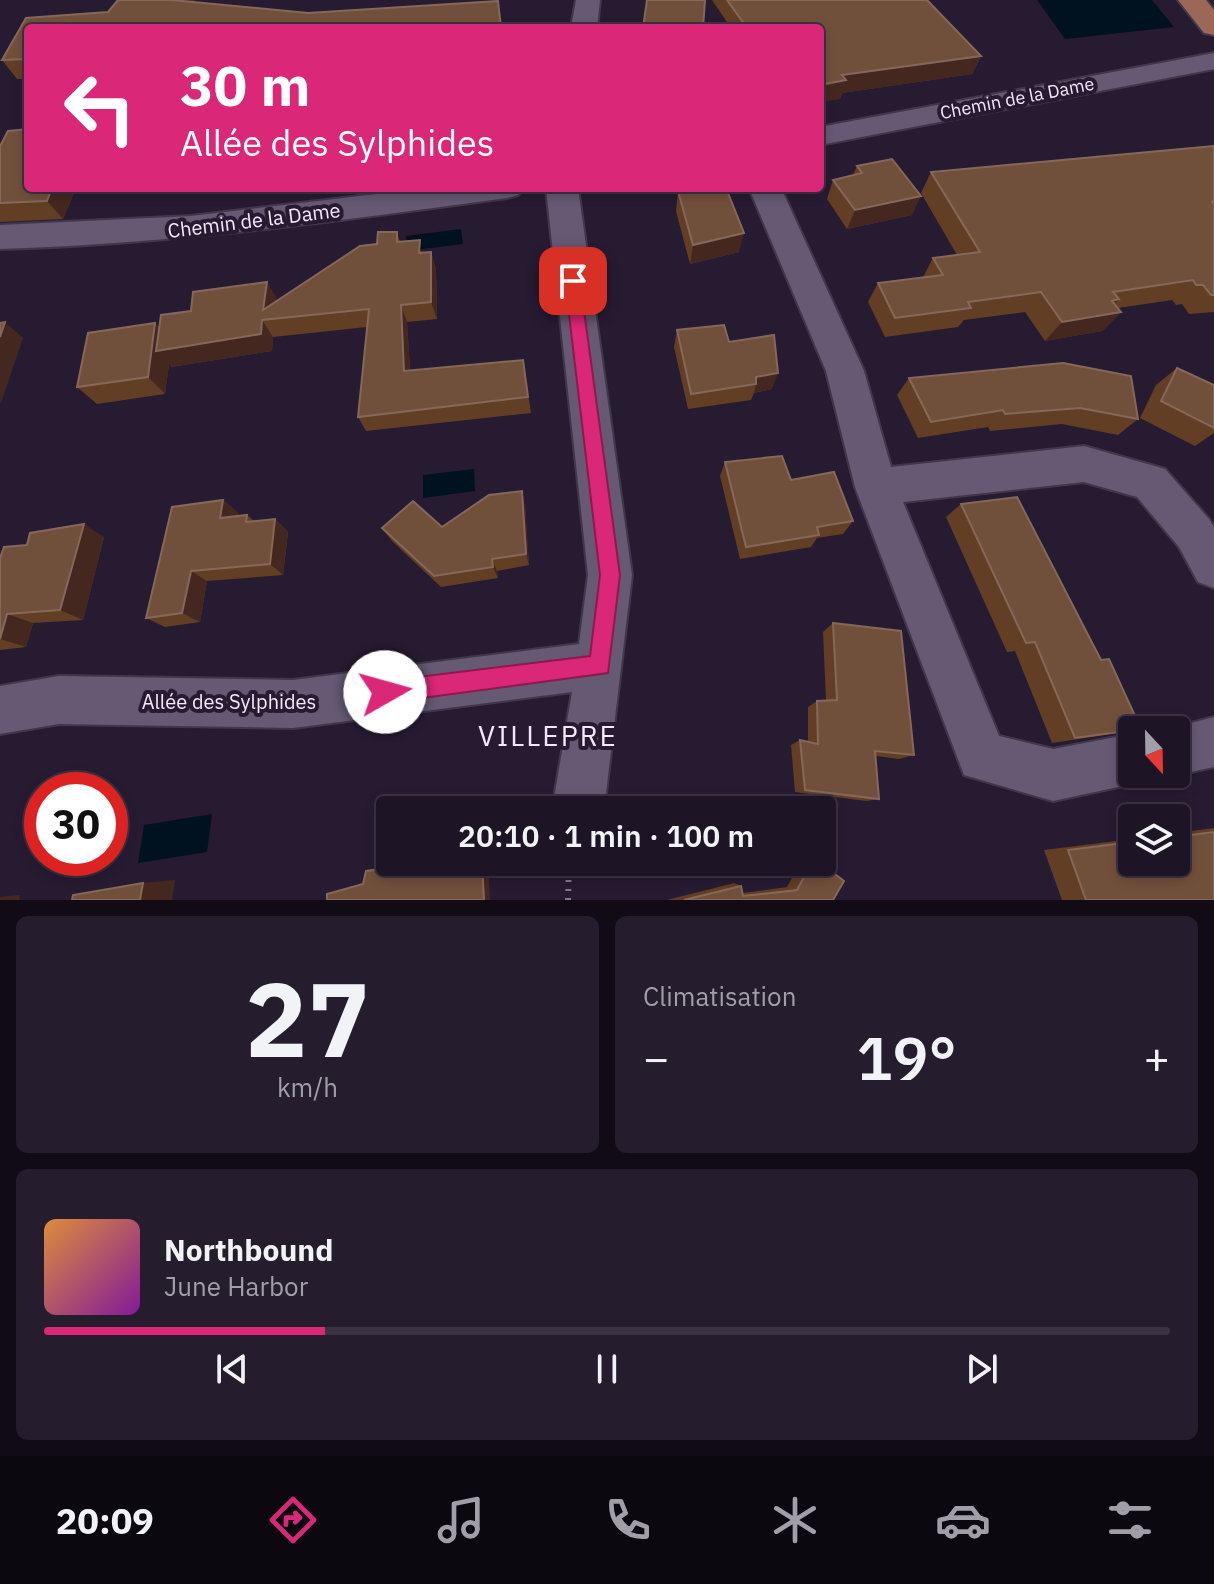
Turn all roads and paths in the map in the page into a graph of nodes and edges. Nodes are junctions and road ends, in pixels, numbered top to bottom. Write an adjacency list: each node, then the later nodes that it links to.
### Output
1 (588, 0): 3 (street)
2 (1191, 0): 4 (main road)
3 (585, 24)
4 (1214, 27)
5 (1214, 61): 6 (street, Chemin de la Dame)
6 (824, 135)
7 (476, 192): 10 (street, Chemin de la Dame)
8 (562, 192): 13 (street)
9 (767, 192): 11 (street)
10 (0, 237)
11 (876, 487): 12 (street); 17 (street)
12 (1214, 567)
13 (600, 665): 14 (street, Allée des Sylphides); 18 (street)
14 (0, 710)
15 (1214, 742): 16 (street)
16 (1190, 747)
17 (1118, 762)
18 (580, 796)
19 (569, 876): 20 (path)
20 (568, 900)

